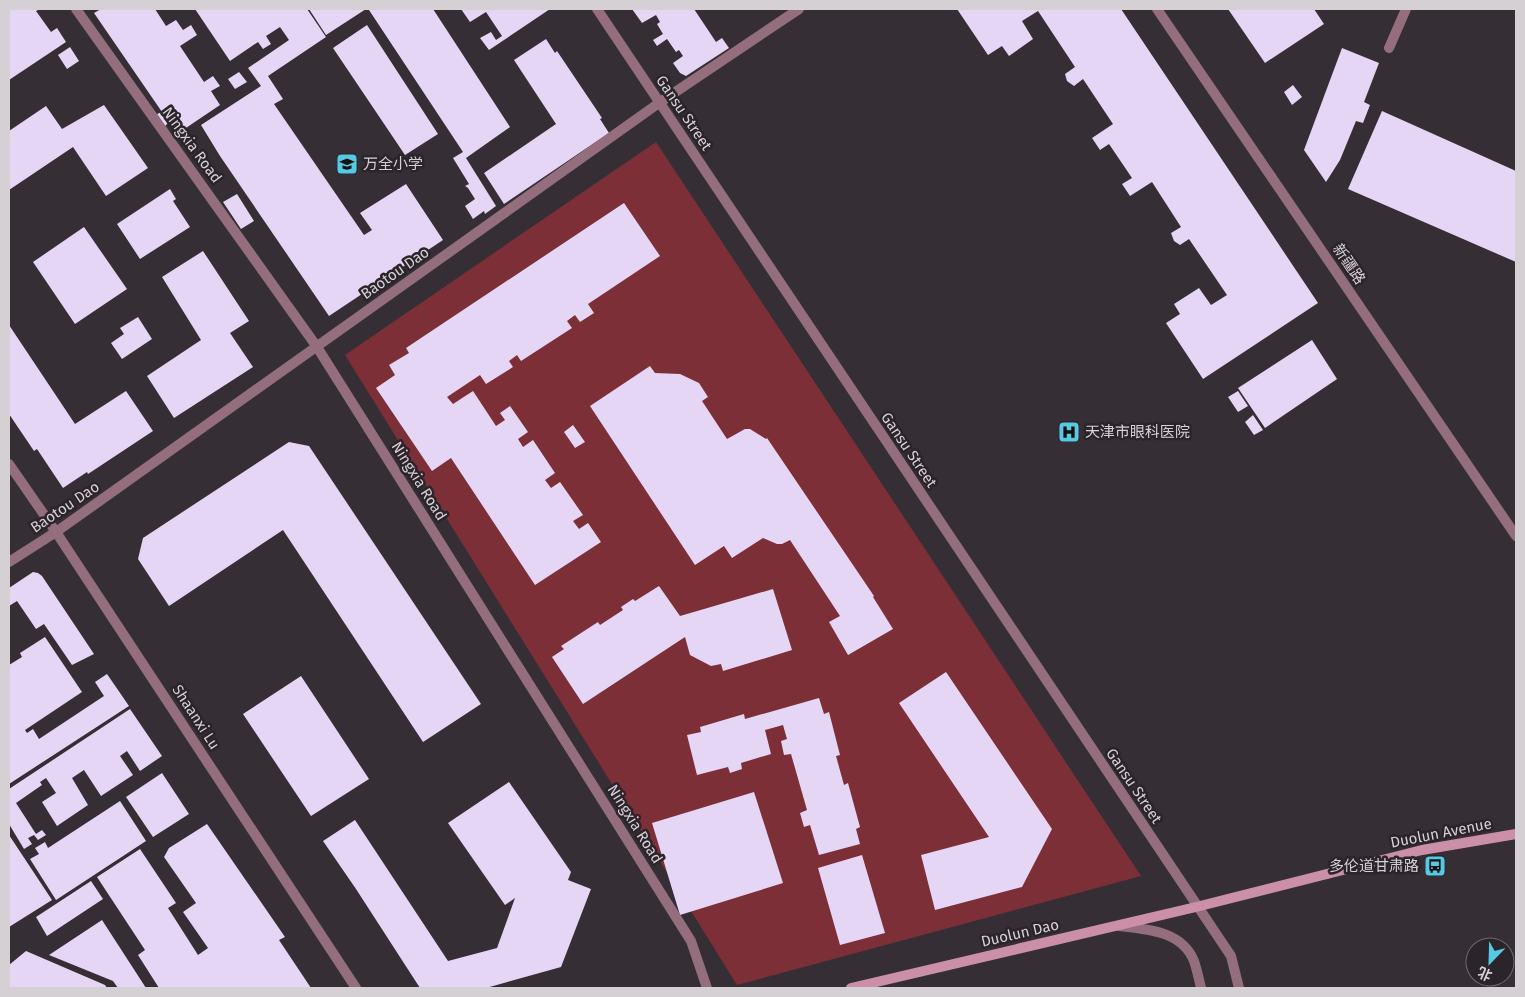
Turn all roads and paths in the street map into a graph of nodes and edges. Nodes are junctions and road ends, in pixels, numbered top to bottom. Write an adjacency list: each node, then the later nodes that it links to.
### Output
1 (76, 9): 8 (street, Ningxia Road)
2 (597, 9): 7 (street, Gansu Street)
3 (799, 9): 7 (street, Baotou Dao)
4 (1157, 9): 11 (street, 新疆路)
5 (1406, 9): 6 (street)
6 (1390, 48)
7 (659, 103): 8 (street, Baotou Dao); 14 (street, Gansu Street)
8 (317, 347): 10 (street, Baotou Dao); 17 (street, Ningxia Road)
9 (9, 464): 10 (street, Shaanxi Lu)
10 (56, 532): 12 (street, Baotou Dao); 16 (street, Shaanxi Lu)
11 (1516, 536)
12 (9, 562)
13 (1516, 834): 14 (main road, Duolun Avenue)
14 (1196, 907): 15 (main road, Duolun Dao); 20 (street, Gansu Street)
15 (1116, 926): 18 (main road, Duolun Dao); 19 (street)
16 (356, 988)
17 (707, 988)
18 (851, 988)
19 (1201, 988)
20 (1239, 988)

